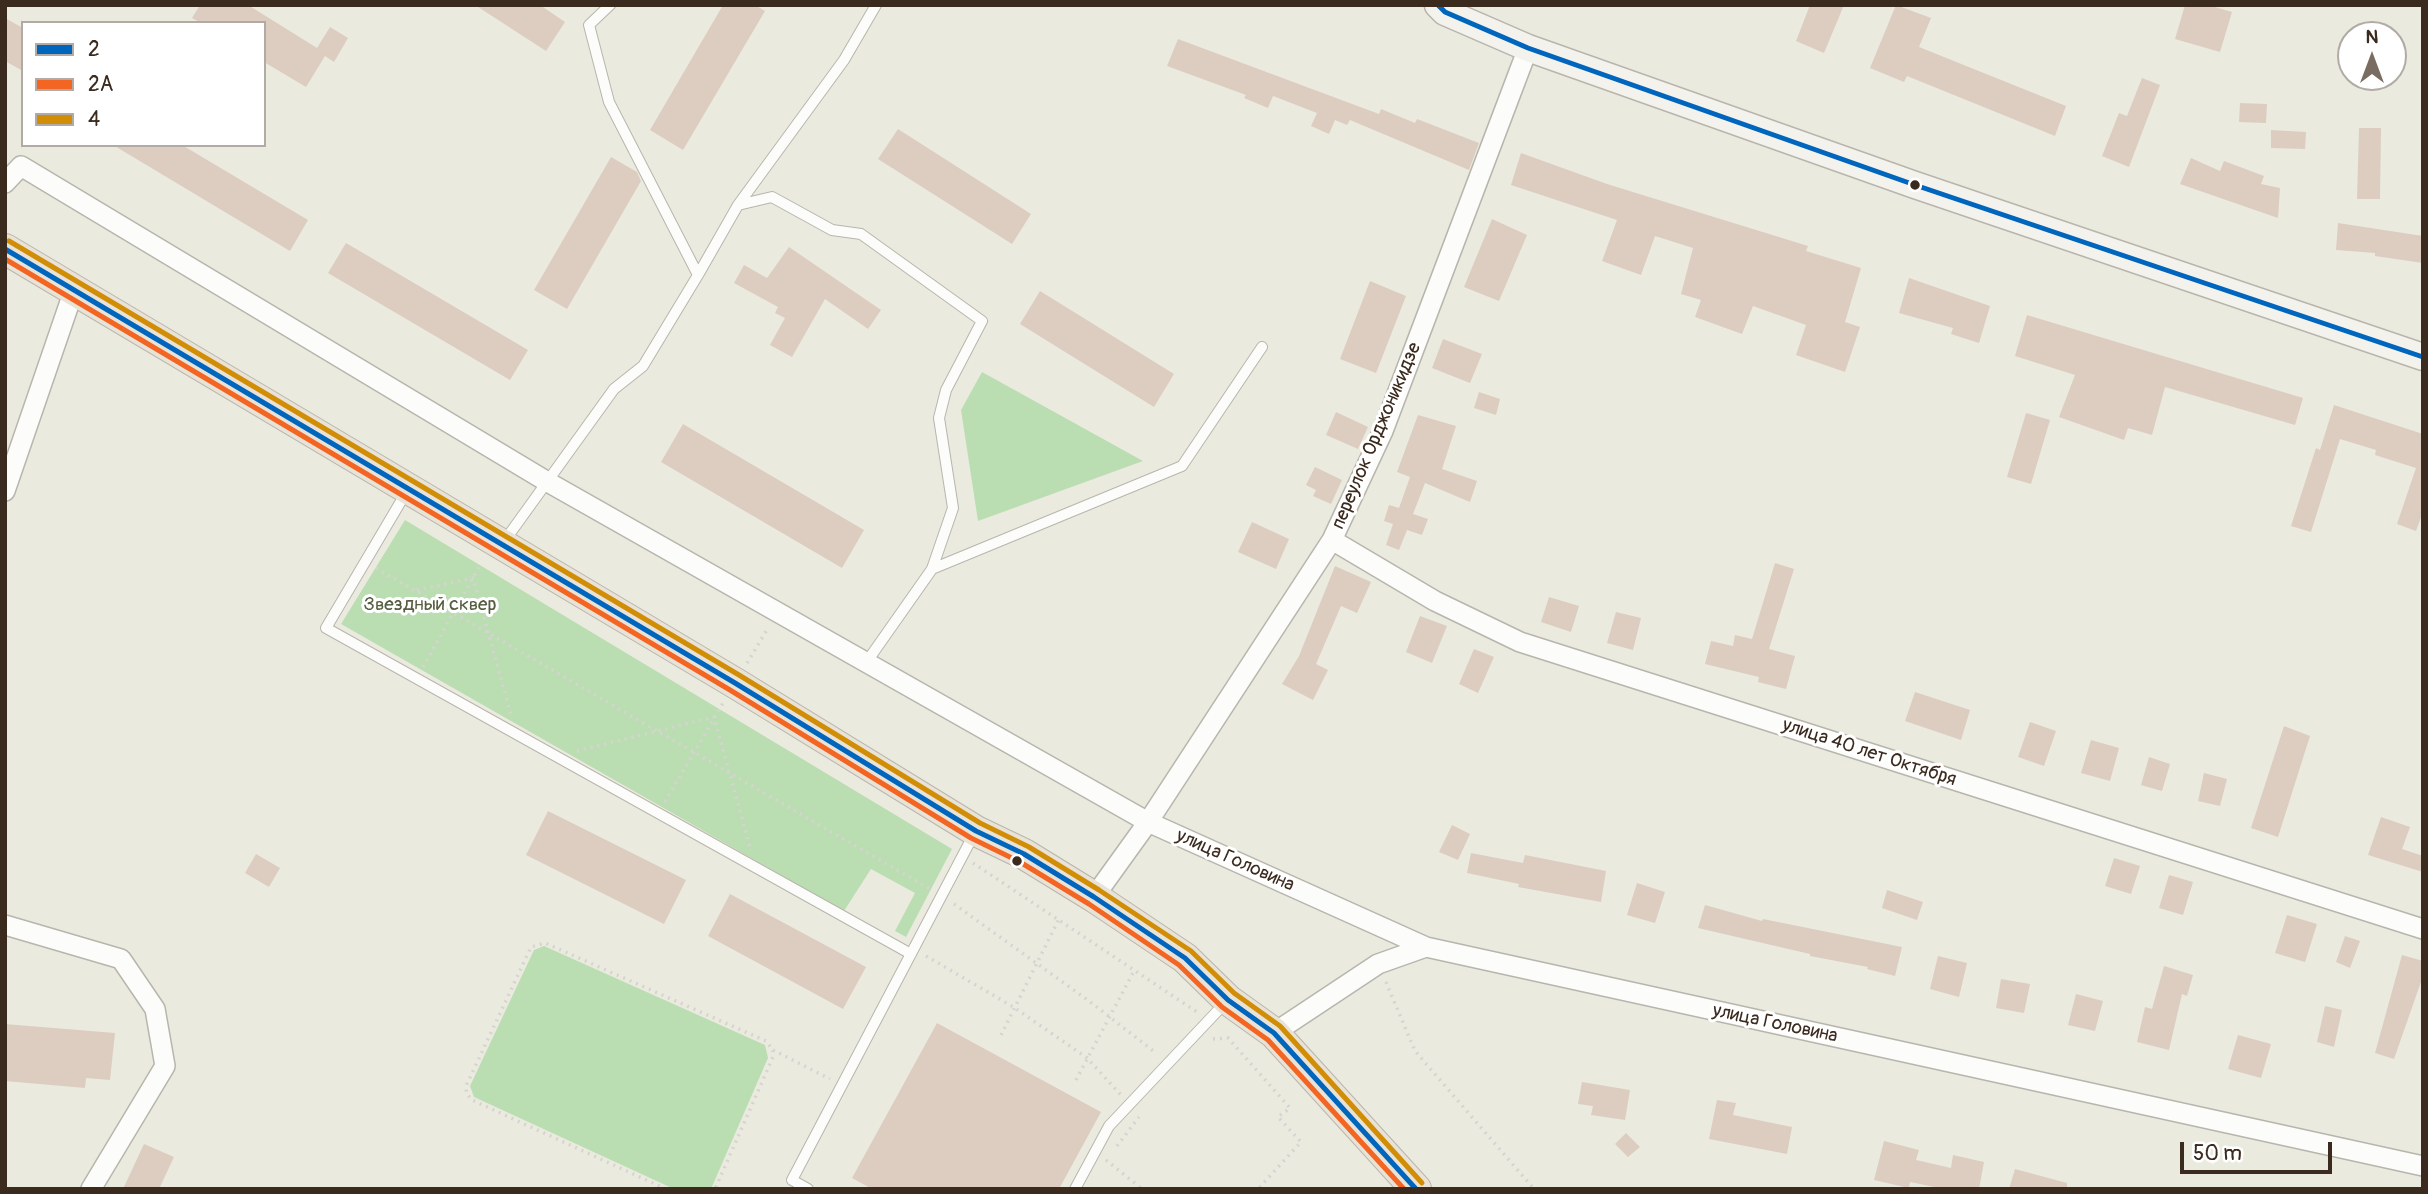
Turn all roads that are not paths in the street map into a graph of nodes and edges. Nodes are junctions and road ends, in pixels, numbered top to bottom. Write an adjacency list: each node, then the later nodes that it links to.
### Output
1 (610, 5): 8 (lane)
2 (876, 5): 6 (lane)
3 (1438, 5): 4 (main road)
4 (1528, 48): 11 (main road); 15 (street, переулок Орджоникидзе)
5 (5, 183): 12 (street, улица Головина)
6 (738, 205): 8 (lane); 17 (lane)
7 (5, 249): 9 (main road)
8 (698, 275): 12 (lane)
9 (74, 290): 13 (main road); 14 (street)
10 (1262, 346): 17 (lane)
11 (2423, 356)
12 (546, 481): 16 (lane); 18 (street, улица Головина)
13 (408, 489): 16 (main road); 25 (lane)
14 (5, 491)
15 (1332, 540): 19 (street, переулок Орджоникидзе); 23 (street, улица 40 лет Октября)
16 (491, 555): 20 (main road)
17 (932, 569): 18 (lane)
18 (868, 660): 19 (street, улица Головина)
19 (1147, 822): 21 (street, переулок Орджоникидзе); 24 (street, улица Головина)
20 (969, 843): 21 (main road); 25 (lane)
21 (1094, 897): 26 (main road)
22 (5, 925): 29 (street)
23 (2423, 929)
24 (1426, 947): 27 (street); 28 (street, улица Головина)
25 (916, 954): 30 (lane)
26 (1228, 1000): 27 (main road); 31 (lane)
27 (1274, 1033): 32 (main road)
28 (2423, 1166)
29 (91, 1189)
30 (808, 1189)
31 (1075, 1189)
32 (1416, 1189)

